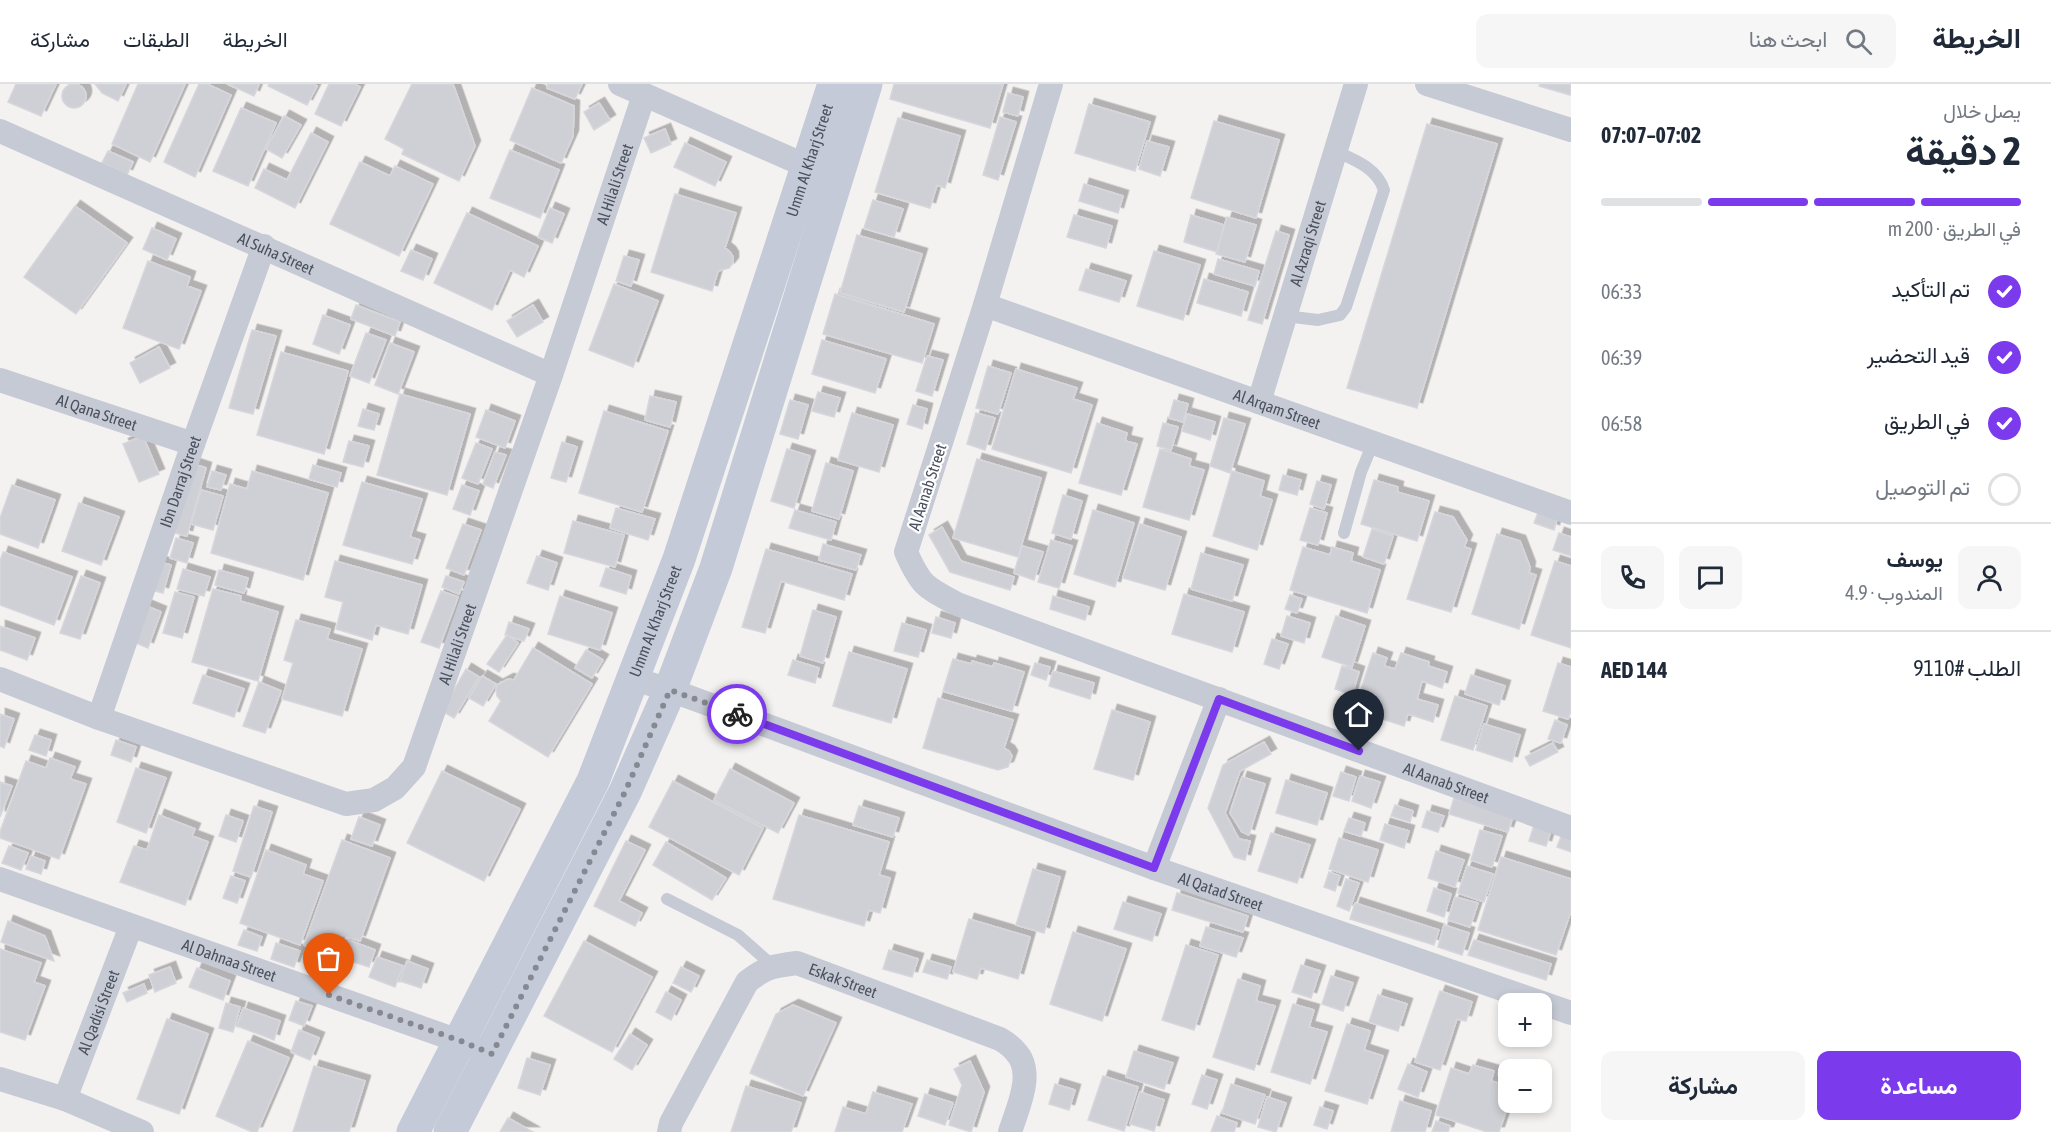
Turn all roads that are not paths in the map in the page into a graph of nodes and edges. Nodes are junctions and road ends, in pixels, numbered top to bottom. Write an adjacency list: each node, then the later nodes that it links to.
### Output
1 (620, 84): 7 (street)
2 (834, 84): 11 (street, Umm Al Kharj Street)
3 (867, 84): 11 (street, Umm Al Kharj Street)
4 (1051, 84): 13 (street, Al Aanab Street)
5 (1356, 84): 10 (street, Al Azraqi Street)
6 (1427, 84): 8 (street)
7 (644, 95): 11 (street); 15 (street, Al Hilali Street)
8 (1571, 130)
9 (0, 131): 12 (street, Al Suha Street)
10 (1335, 151): 14 (street, Al Azraqi Street); 14 (lane)
11 (822, 173): 22 (street, Umm Al Kharj Street); 24 (street, Umm Al Kharj Street)
12 (264, 246): 15 (street, Al Suha Street); 19 (street, Ibn Darraj Street)
13 (985, 305): 17 (street, Al Arqam Street); 25 (street, Al Aanab Street)
14 (1285, 316): 17 (street, Al Azraqi Street)
15 (551, 375): 26 (street, Al Hilali Street)
16 (0, 380): 19 (street, Al Qana Street)
17 (1259, 402): 18 (street, Al Arqam Street)
18 (1373, 442): 20 (street, Al Arqam Street); 21 (lane)
19 (193, 444): 26 (street, Ibn Darraj Street)
20 (1571, 513)
21 (1344, 533)
22 (634, 679): 24 (street, Al Qatad Street); 34 (street, Umm Al Kharj Street)
23 (0, 680): 26 (street, Al Hilali Street)
24 (670, 690): 28 (street, Al Qatad Street); 35 (street, Umm Al Kharj Street)
25 (1219, 699): 27 (street, Al Aanab Street); 28 (street)
26 (99, 717)
27 (1571, 828)
28 (1154, 868): 33 (street, Al Qatad Street)
29 (0, 879): 31 (street, Al Dahnaa Street)
30 (668, 899): 32 (lane)
31 (131, 926): 34 (street, Al Dahnaa Street); 37 (street, Al Qadisi Street)
32 (773, 966): 41 (street); 42 (street, Eskak Street)
33 (1571, 1013)
34 (461, 1041): 35 (street, Al Dahnaa Street); 39 (street, Umm Al Kharj Street)
35 (492, 1054): 40 (street, Umm Al Kharj Street)
36 (0, 1079): 37 (street)
37 (65, 1099): 38 (street)
38 (142, 1132)
39 (413, 1132)
40 (450, 1132)
41 (669, 1132)
42 (1010, 1132)

